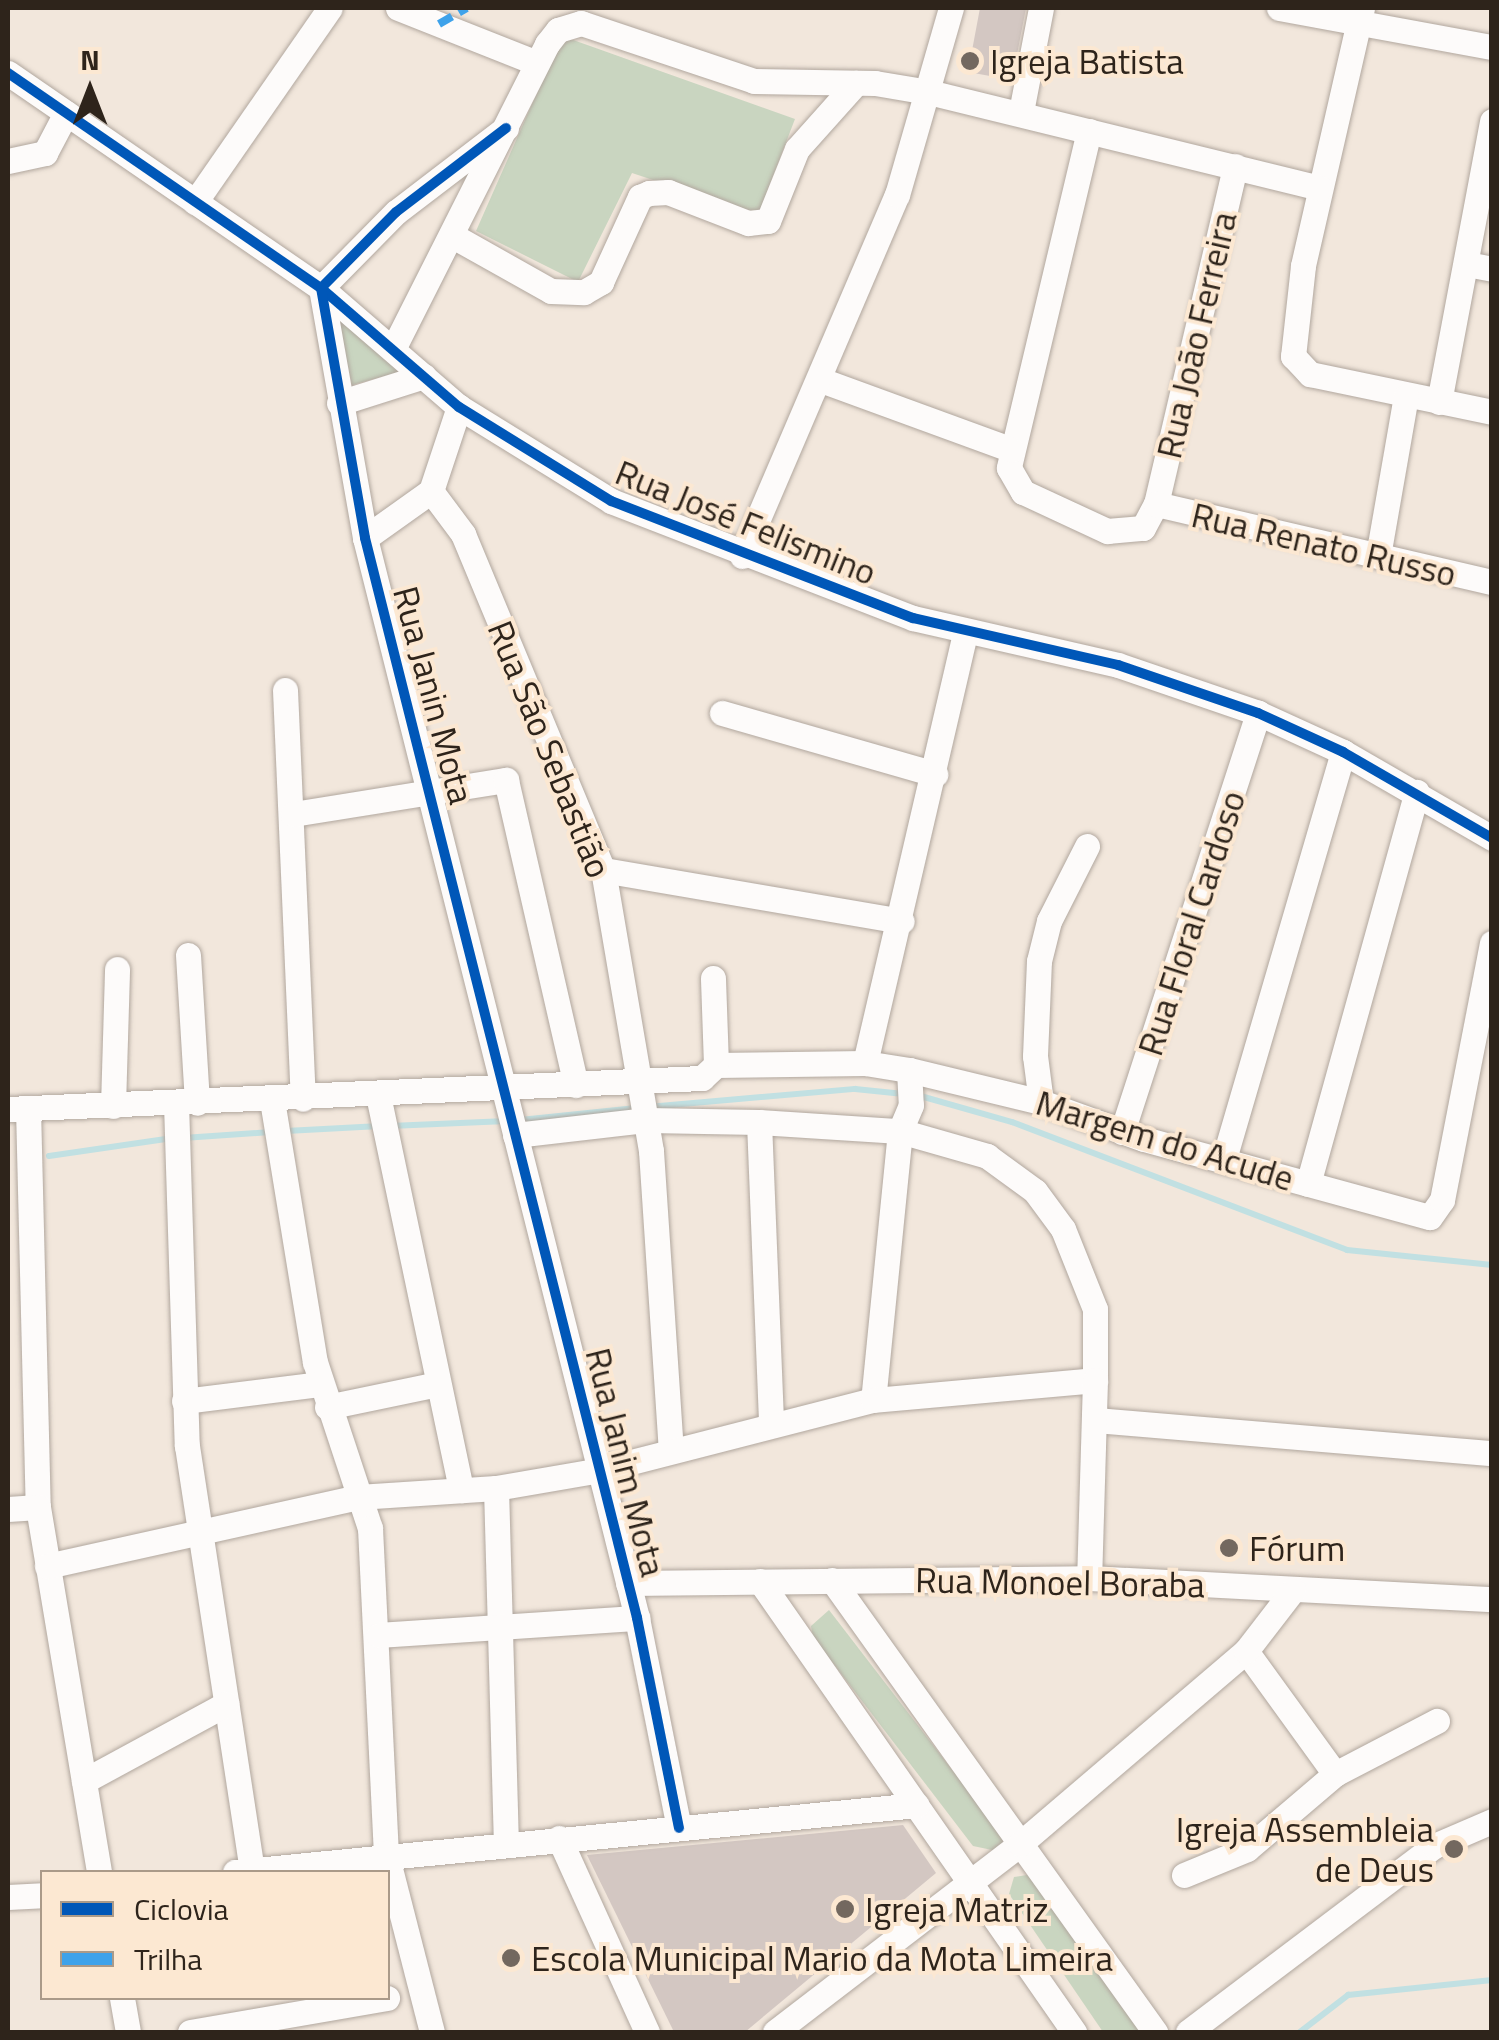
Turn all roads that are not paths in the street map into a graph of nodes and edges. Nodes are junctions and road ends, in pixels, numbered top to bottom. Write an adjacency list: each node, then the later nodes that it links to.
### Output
1 (330, 8): 20 (street)
2 (398, 8): 8 (street)
3 (951, 8): 11 (street)
4 (1040, 8): 12 (street)
5 (1279, 8): 6 (street)
6 (1360, 14): 7 (street); 19 (street)
7 (1492, 46)
8 (537, 62): 10 (street); 15 (street)
9 (8, 73): 13 (street, Rua José Felismino)
10 (856, 82): 11 (street); 21 (street)
11 (929, 92): 12 (street, Rua João Ferreira); 26 (street)
12 (1020, 112): 16 (street, Rua João Ferreira)
13 (66, 113): 17 (street); 20 (street, Rua José Felismino)
14 (1492, 121): 22 (street)
15 (506, 128): 21 (street); 23 (street)
16 (1089, 130): 18 (street, Rua João Ferreira); 32 (street)
17 (8, 160)
18 (1235, 166): 19 (street, Rua João Ferreira); 34 (street, Rua João Ferreira)
19 (1319, 188): 27 (street)
20 (195, 202): 23 (street, Rua José Felismino)
21 (453, 236): 24 (street)
22 (1479, 266): 28 (street)
23 (321, 288): 24 (street, Rua José Felismino); 29 (street, Rua Janin Mota)
24 (394, 349): 25 (street, Rua José Felismino)
25 (424, 376): 29 (street); 30 (street, Rua José Felismino)
26 (821, 380): 32 (street); 36 (street)
27 (1406, 396): 28 (street); 37 (street)
28 (1438, 402): 31 (street)
29 (339, 403): 35 (street, Rua Janin Mota)
30 (458, 407): 33 (street); 36 (street, Rua José Felismino)
31 (1492, 412)
32 (1012, 450): 34 (street)
33 (431, 491): 35 (street); 50 (street, Rua São Sebastião)
34 (1156, 504): 37 (street, Rua Renato Russo)
35 (364, 538): 45 (street, Rua Janin Mota)
36 (742, 556): 39 (street, Rua José Felismino)
37 (1378, 556): 38 (street, Rua Renato Russo)
38 (1492, 582)
39 (965, 634): 42 (street, Rua José Felismino); 44 (street)
40 (285, 690): 47 (street)
41 (722, 713): 44 (street)
42 (1258, 713): 43 (street, Rua José Felismino); 72 (street, Rua Floral Cardoso)
43 (1342, 752): 46 (street, Rua José Felismino); 73 (street)
44 (936, 774): 51 (street)
45 (431, 787): 47 (street); 59 (street); 68 (street, Rua Janin Mota)
46 (1417, 792): 48 (street, Rua José Felismino); 74 (street)
47 (293, 814): 62 (street)
48 (1492, 838)
49 (1087, 846): 64 (street)
50 (603, 870): 51 (street); 58 (street, Rua São Sebastião)
51 (902, 921): 56 (street)
52 (1492, 943): 74 (street, Margem do Acude)
53 (188, 955): 65 (street)
54 (116, 969): 66 (street)
55 (713, 978): 57 (street)
56 (865, 1063): 57 (street); 60 (street, Margem do Acude)
57 (709, 1071): 58 (street)
58 (640, 1083): 59 (street); 69 (street, Rua São Sebastião)
59 (576, 1085): 68 (street)
60 (911, 1086): 64 (street, Margem do Acude); 71 (street)
61 (378, 1095): 62 (street); 68 (street); 77 (street)
62 (304, 1099): 63 (street)
63 (272, 1100): 65 (street); 78 (street)
64 (1041, 1102): 72 (street, Margem do Acude)
65 (186, 1103): 66 (street); 80 (street)
66 (113, 1106): 67 (street)
67 (18, 1109): 75 (street)
68 (511, 1116): 69 (street); 85 (street, Rua Janim Mota)
69 (647, 1120): 70 (street); 83 (street, Rua São Sebastião)
70 (759, 1122): 71 (street); 82 (street)
71 (900, 1131): 76 (street); 79 (street)
72 (1122, 1132): 73 (street, Margem do Acude)
73 (1224, 1159): 74 (street, Margem do Acude)
74 (1308, 1184)
75 (20, 1268): 89 (street)
76 (1095, 1380): 79 (street); 81 (street)
77 (438, 1384): 78 (street); 87 (street)
78 (324, 1396): 80 (street); 88 (street)
79 (873, 1400): 82 (street)
80 (184, 1401): 91 (street)
81 (1096, 1420): 84 (street); 93 (street)
82 (771, 1422): 83 (street)
83 (671, 1449): 85 (street)
84 (1492, 1453)
85 (600, 1470): 86 (street); 96 (street, Rua Janim Mota)
86 (496, 1488): 87 (street); 100 (street)
87 (460, 1490): 88 (street)
88 (358, 1496): 91 (street); 101 (street)
89 (38, 1506): 90 (street); 92 (street)
90 (8, 1509)
91 (199, 1532): 92 (street); 103 (street)
92 (47, 1566): 106 (street)
93 (1089, 1578): 94 (street, Rua Monoel Boraba); 97 (street, Rua Monoel Boraba)
94 (832, 1580): 95 (street, Rua Monoel Boraba); 112 (street)
95 (760, 1581): 96 (street, Rua Monoel Boraba); 107 (street)
96 (628, 1583): 99 (street, Rua Janim Mota)
97 (1293, 1590): 98 (street, Rua Monoel Boraba); 102 (street)
98 (1492, 1599)
99 (637, 1618): 100 (street); 109 (street, Rua Janim Mota)
100 (502, 1629): 101 (street); 111 (street)
101 (379, 1634): 113 (street)
102 (1246, 1651): 105 (street); 112 (street)
103 (226, 1704): 106 (street); 115 (street)
104 (1436, 1721): 105 (street)
105 (1335, 1774): 117 (street)
106 (84, 1781): 114 (street)
107 (918, 1805): 109 (street); 118 (street)
108 (1492, 1821): 132 (street)
109 (678, 1828): 110 (street)
110 (559, 1838): 111 (street); 128 (street)
111 (506, 1842): 113 (street)
112 (1020, 1844): 118 (street); 131 (street)
113 (386, 1853): 116 (street); 121 (street)
114 (99, 1870)
115 (244, 1870)
116 (252, 1870)
117 (1184, 1876)
118 (969, 1884): 129 (street); 130 (street)
119 (40, 1894): 120 (street)
120 (8, 1897)
121 (421, 1992): 122 (street); 127 (street)
122 (390, 1997)
123 (122, 2000): 125 (street)
124 (375, 2000): 126 (street)
125 (128, 2032)
126 (190, 2032)
127 (432, 2032)
128 (647, 2032)
129 (775, 2032)
130 (1074, 2032)
131 (1155, 2032)
132 (1188, 2032)

